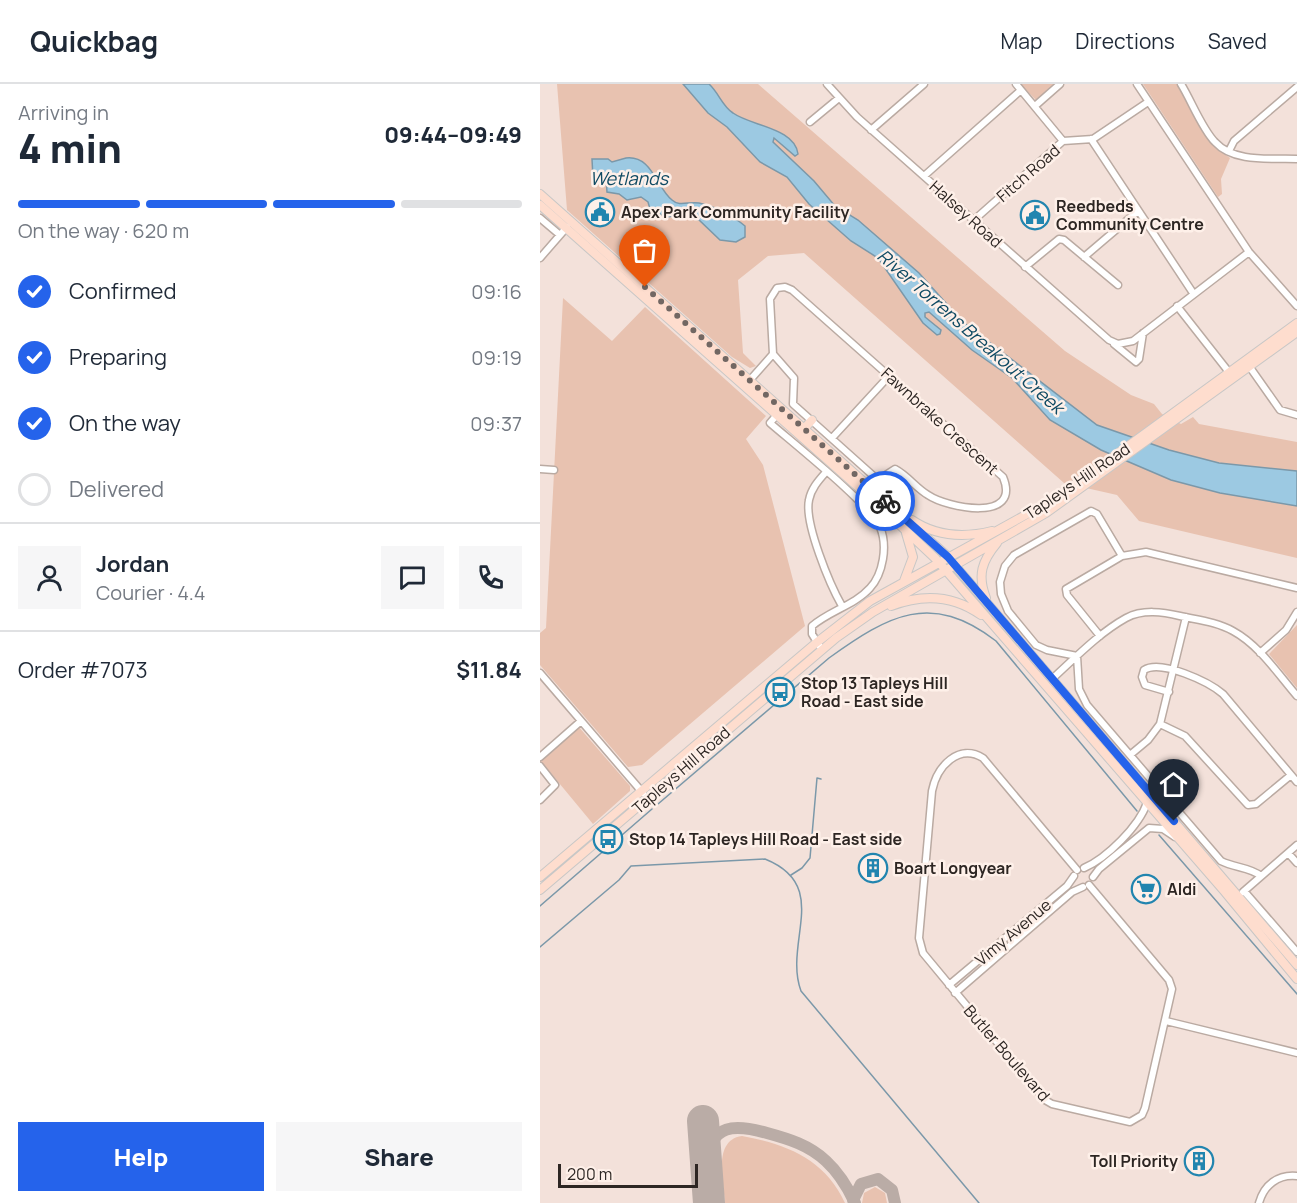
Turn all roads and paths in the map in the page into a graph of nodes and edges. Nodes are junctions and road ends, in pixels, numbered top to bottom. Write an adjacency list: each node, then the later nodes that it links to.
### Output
1 (826, 84): 8 (street, Halsey Road)
2 (924, 84): 12 (street)
3 (1060, 84): 10 (street)
4 (1137, 84): 9 (street)
5 (1181, 84): 15 (street)
6 (1018, 87): 10 (street); 17 (street)
7 (1297, 87): 15 (street)
8 (839, 98): 11 (street); 12 (street, Halsey Road)
9 (1148, 102): 13 (street); 25 (street)
10 (1035, 106): 14 (street)
11 (810, 122)
12 (871, 130): 17 (street, Halsey Road)
13 (1091, 140): 14 (street, Fitch Road); 20 (street)
14 (1063, 141): 22 (street, Fitch Road)
15 (1229, 151): 16 (street)
16 (1297, 159)
17 (924, 176): 22 (street, Halsey Road)
18 (540, 194): 23 (main road)
19 (540, 205): 23 (main road)
20 (1138, 211): 26 (street); 30 (street)
21 (540, 218): 24 (street)
22 (974, 220): 28 (street, Halsey Road)
23 (569, 225): 24 (street); 41 (main road); 44 (main road)
24 (560, 235): 27 (street)
25 (1249, 252): 30 (street); 32 (street)
26 (1084, 257): 28 (street); 29 (street)
27 (540, 258)
28 (1025, 267): 36 (street, Halsey Road)
29 (1118, 285)
30 (1193, 293): 31 (street)
31 (1177, 306): 35 (street); 40 (street)
32 (1297, 306)
33 (1297, 323): 38 (main road, Tapleys Hill Road)
34 (1297, 332): 38 (main road, Tapleys Hill Road)
35 (1143, 333): 36 (street); 36 (street, Halsey Road)
36 (1109, 340)
37 (773, 354): 39 (street, Fawnbrake Crescent); 41 (street); 45 (street, Fawnbrake Crescent)
38 (1247, 364): 40 (main road, Tapleys Hill Road); 43 (street)
39 (889, 375): 47 (street); 47 (street, Fawnbrake Crescent)
40 (1231, 375): 42 (main road, Tapleys Hill Road)
41 (750, 380): 46 (main road)
42 (1210, 391): 49 (main road, Tapleys Hill Road); 49 (main road, Tapleys Hill Road)
43 (1297, 415)
44 (776, 416): 46 (main road); 51 (street)
45 (812, 420): 46 (main road); 47 (street, Fawnbrake Crescent)
46 (801, 432): 52 (main road); 54 (main road)
47 (832, 438)
48 (540, 469): 50 (street)
49 (1103, 469): 55 (main road, Tapleys Hill Road); 57 (main road, Tapleys Hill Road)
50 (554, 470)
51 (826, 472): 53 (street); 66 (street)
52 (867, 495): 53 (main road); 56 (main road)
53 (860, 503): 66 (street)
54 (900, 514): 55 (main road); 59 (main road)
55 (1005, 527): 59 (main road, Tapleys Hill Road)
56 (904, 529): 60 (main road); 63 (main road)
57 (1000, 540): 61 (main road, Tapleys Hill Road); 65 (main road)
58 (1122, 556): 64 (street); 71 (street); 75 (street)
59 (948, 557): 60 (main road, Tapleys Hill Road); 61 (main road)
60 (938, 562): 62 (main road); 63 (main road, Tapleys Hill Road)
61 (955, 565): 62 (main road, Tapleys Hill Road); 65 (main road)
62 (946, 570): 67 (main road, Tapleys Hill Road); 70 (main road)
63 (903, 582): 72 (main road, Tapleys Hill Road)
64 (1297, 588)
65 (989, 604): 79 (main road)
66 (842, 606): 72 (street)
67 (873, 612): 70 (main road); 73 (main road, Tapleys Hill Road)
68 (1297, 612): 74 (street)
69 (1186, 617): 71 (street); 74 (street); 76 (street)
70 (990, 621): 78 (main road)
71 (1100, 636): 75 (street)
72 (816, 643): 73 (street); 90 (main road, Tapleys Hill Road)
73 (822, 650): 91 (main road, Tapleys Hill Road)
74 (1260, 653): 82 (street)
75 (1077, 656): 79 (street); 85 (street)
76 (1173, 671): 81 (street); 81 (street); 88 (street)
77 (540, 673): 83 (street)
78 (1036, 673): 79 (main road); 80 (main road)
79 (1052, 679): 80 (main road); 106 (main road)
80 (1051, 691): 93 (main road)
81 (1169, 692): 84 (street)
82 (1297, 696)
83 (581, 721): 86 (street); 90 (street)
84 (1160, 724): 85 (street); 88 (street)
85 (1130, 755): 100 (street)
86 (540, 757)
87 (540, 766): 92 (street)
88 (1291, 775): 89 (street)
89 (1297, 782)
90 (641, 791): 91 (street); 102 (main road, Tapleys Hill Road)
91 (648, 798): 104 (main road, Tapleys Hill Road)
92 (540, 800)
93 (1147, 803): 94 (main road); 98 (street)
94 (1180, 841): 101 (street); 105 (main road)
95 (1297, 845): 96 (street)
96 (1288, 853): 97 (street); 100 (street)
97 (1297, 863)
98 (1084, 868): 99 (street); 101 (street)
99 (1075, 873): 103 (street); 111 (street, Vimy Avenue); 111 (street, Butler Boulevard)
100 (1261, 876): 106 (street)
101 (1093, 877): 103 (street)
102 (540, 878)
103 (1086, 886): 112 (street, Vimy Avenue); 113 (street, Butler Boulevard)
104 (540, 890)
105 (1225, 892): 106 (main road); 107 (main road)
106 (1241, 893): 107 (main road); 108 (street); 109 (main road)
107 (1237, 907): 110 (main road)
108 (1297, 952)
109 (1297, 965)
110 (1297, 979)
111 (949, 985): 112 (street, Butler Boulevard)
112 (955, 993): 113 (street, Butler Boulevard)
113 (1166, 1021): 114 (street)
114 (1297, 1053)
115 (1297, 1176): 116 (street)
116 (1259, 1203)

